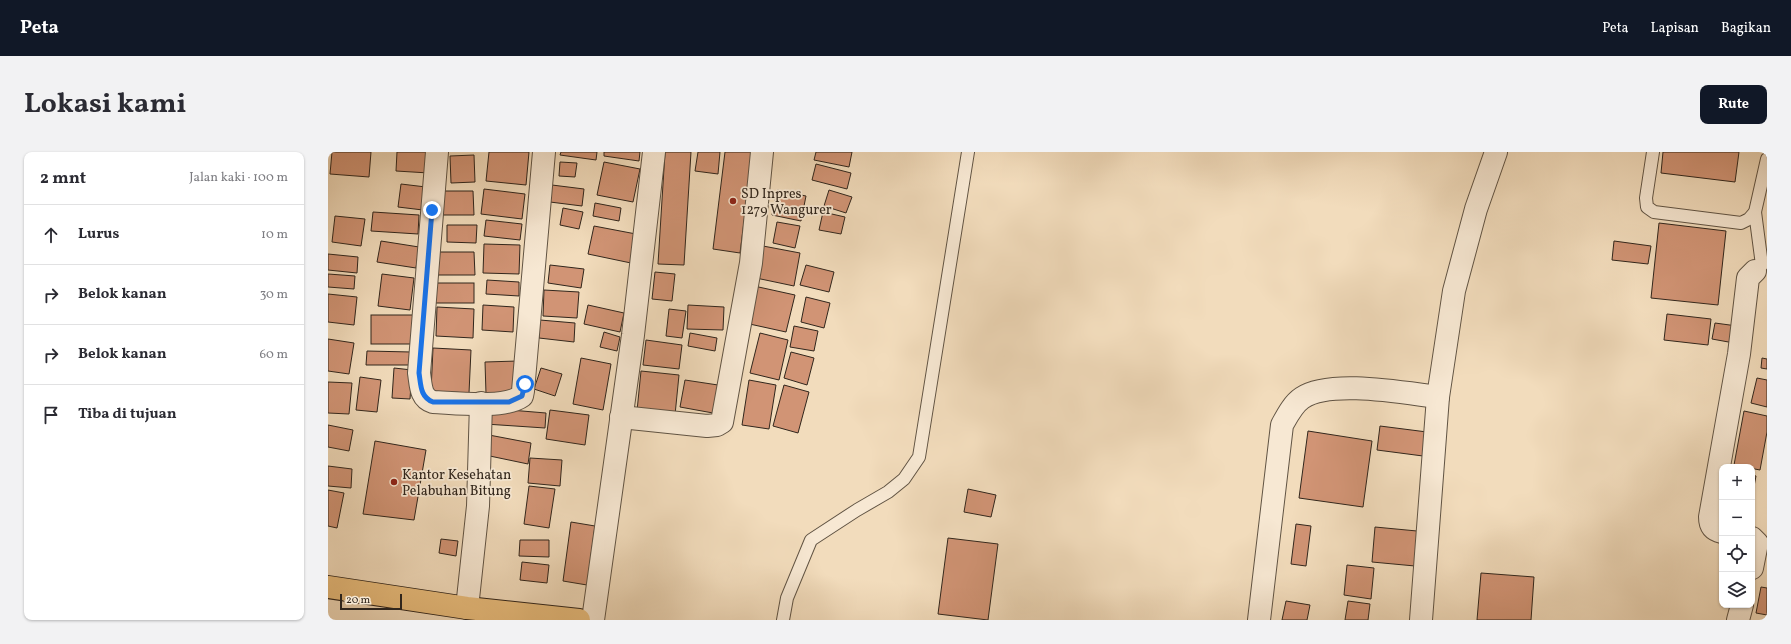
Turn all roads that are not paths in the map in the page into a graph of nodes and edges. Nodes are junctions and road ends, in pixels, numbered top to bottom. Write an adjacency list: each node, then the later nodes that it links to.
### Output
1 (437, 152): 12 (street)
2 (544, 152): 12 (street)
3 (654, 152): 13 (street)
4 (762, 152): 13 (street)
5 (968, 152): 24 (lane)
6 (1496, 152): 11 (street)
7 (1653, 152): 9 (lane)
8 (1767, 159): 9 (lane)
9 (1755, 212): 10 (lane)
10 (1761, 267): 14 (street)
11 (1438, 397): 25 (street); 26 (street)
12 (481, 403): 20 (street)
13 (622, 417): 23 (street)
14 (1719, 530)
15 (1758, 539): 16 (street)
16 (1755, 554)
17 (1755, 573): 18 (street)
18 (1767, 577)
19 (328, 587): 20 (highway)
20 (467, 608): 22 (highway)
21 (1741, 608): 27 (street)
22 (579, 620)
23 (593, 620)
24 (783, 620)
25 (1259, 620)
26 (1421, 620)
27 (1738, 620)

